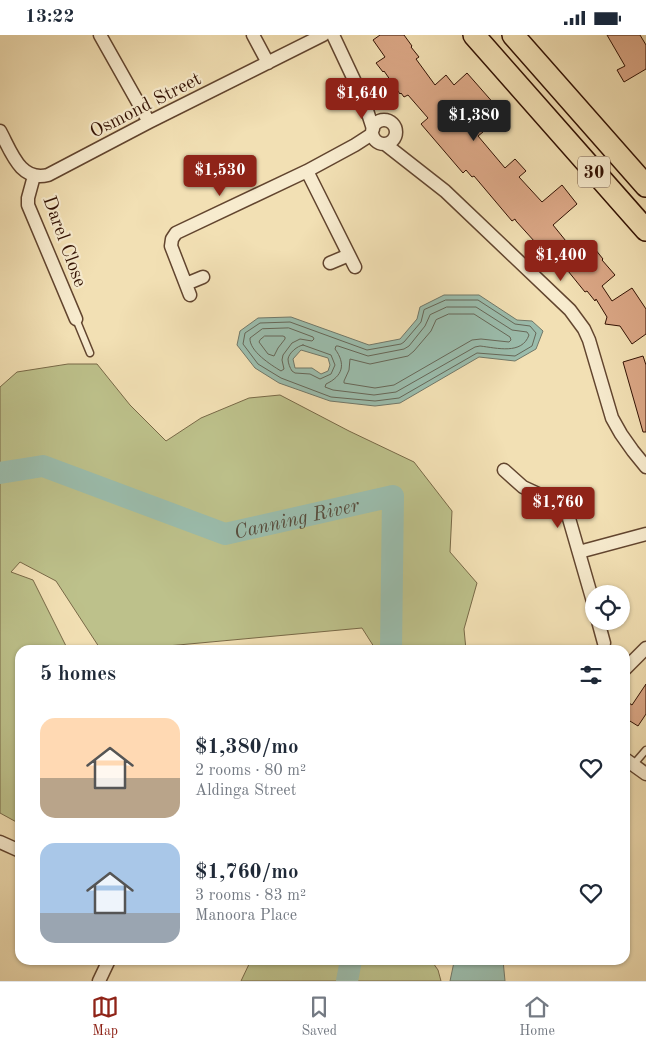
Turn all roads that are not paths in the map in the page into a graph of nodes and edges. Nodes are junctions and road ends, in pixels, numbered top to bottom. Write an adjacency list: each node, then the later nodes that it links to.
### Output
1 (100, 35): 8 (street)
2 (253, 35): 7 (street)
3 (323, 35): 7 (street, Osmond Street)
4 (333, 35): 10 (street)
5 (474, 35): 14 (highway, 30)
6 (513, 35): 13 (highway, 30)
7 (268, 63): 8 (street, Osmond Street)
8 (149, 122): 12 (street, Osmond Street)
9 (0, 131): 12 (street)
10 (381, 135): 11 (street); 21 (street)
11 (307, 171): 15 (street); 18 (street)
12 (34, 176): 19 (street, Darel Close)
13 (646, 186)
14 (646, 230)
15 (349, 255): 16 (street); 17 (street)
16 (330, 263)
17 (355, 267)
18 (203, 277)
19 (76, 319): 20 (lane)
20 (90, 353)
21 (646, 467)
22 (504, 470): 24 (street)
23 (646, 534): 24 (street)
24 (579, 552): 25 (street)
25 (588, 585)
26 (600, 630): 27 (street)
27 (604, 643)
28 (646, 648): 29 (street)
29 (630, 664)
30 (646, 750): 31 (lane)
31 (630, 761)
32 (630, 763): 33 (street)
33 (646, 774)
34 (0, 842): 35 (street)
35 (15, 849)
36 (106, 965): 37 (street)
37 (98, 981)

